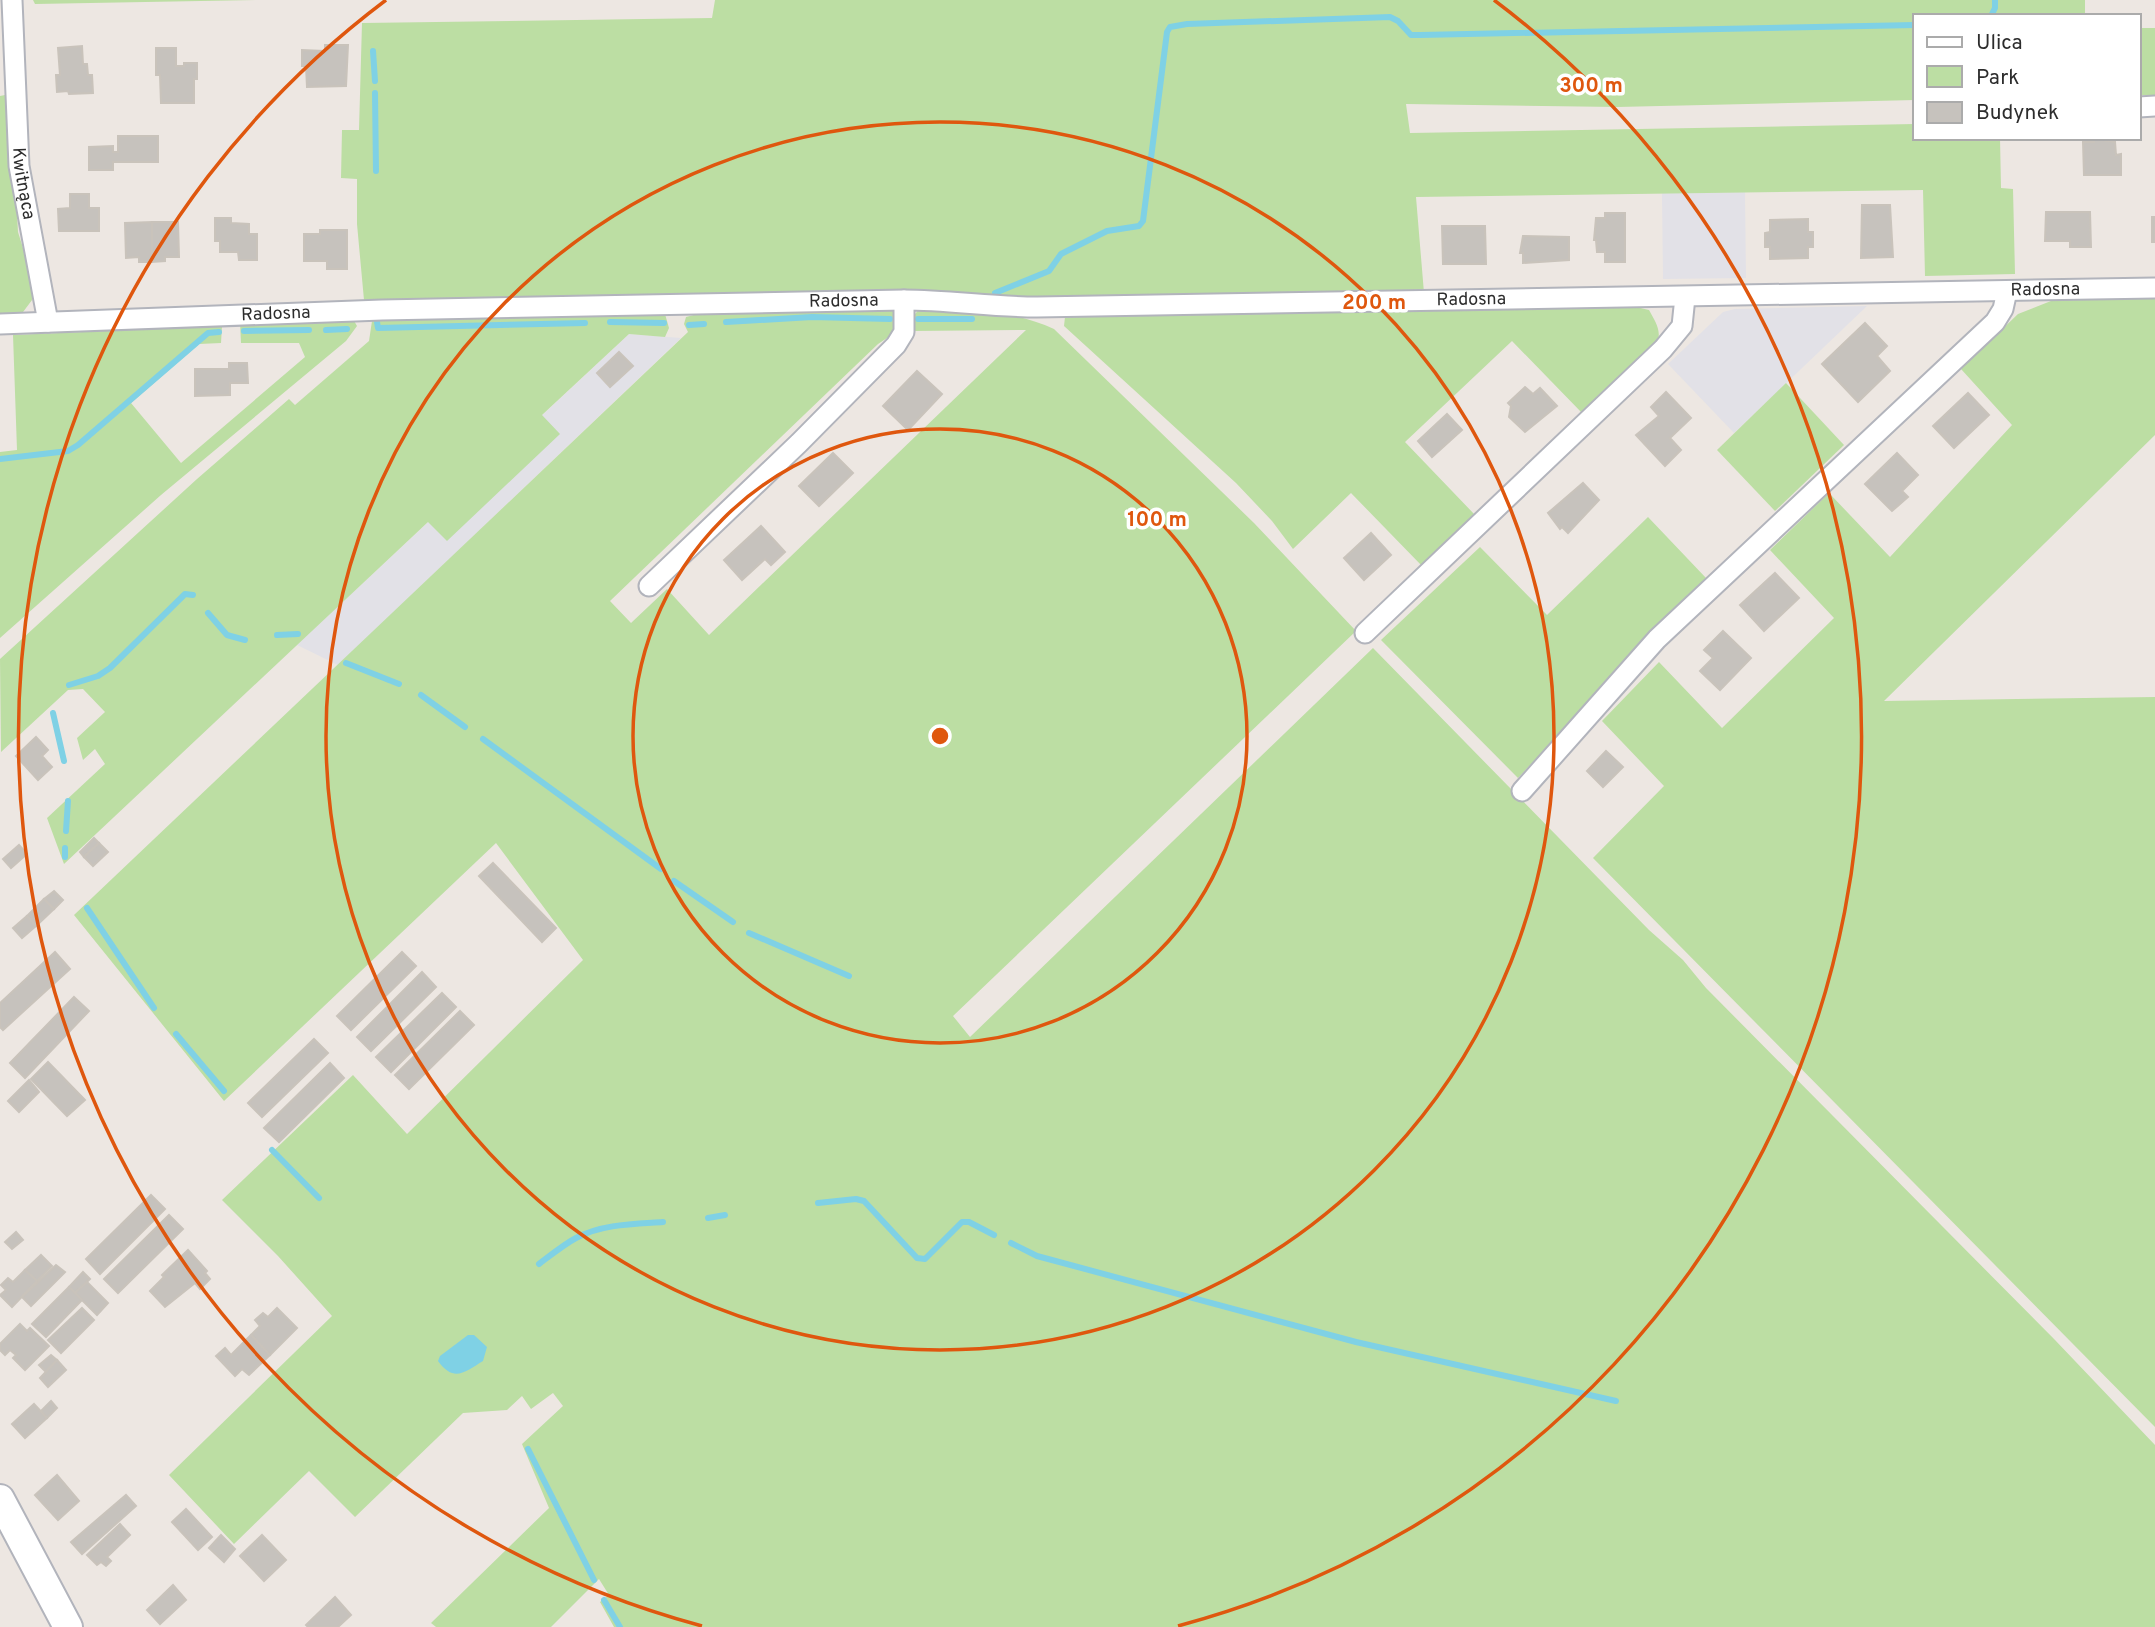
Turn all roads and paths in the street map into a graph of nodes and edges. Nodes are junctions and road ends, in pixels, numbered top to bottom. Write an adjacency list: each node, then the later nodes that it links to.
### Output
1 (12, 0): 6 (street, Kwitnąca)
2 (2155, 288): 3 (street, Radosna)
3 (2007, 291): 4 (street, Radosna); 10 (street)
4 (1685, 297): 5 (street, Radosna); 9 (street)
5 (904, 300): 6 (street, Radosna); 8 (street)
6 (48, 322): 7 (street, Radosna)
7 (0, 324)
8 (649, 586)
9 (1365, 633)
10 (1522, 791)
11 (0, 1499): 12 (street)
12 (68, 1627)

